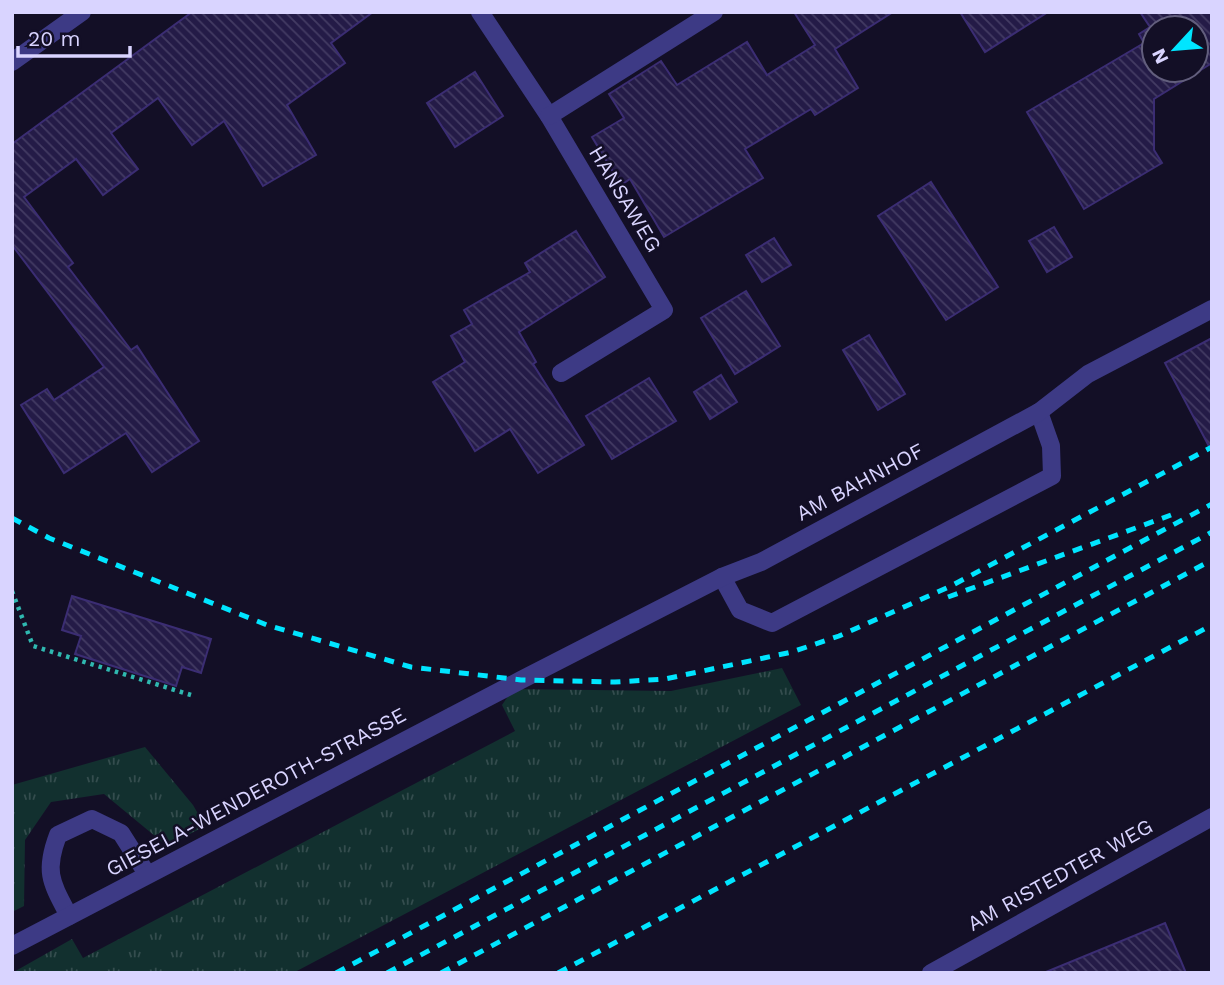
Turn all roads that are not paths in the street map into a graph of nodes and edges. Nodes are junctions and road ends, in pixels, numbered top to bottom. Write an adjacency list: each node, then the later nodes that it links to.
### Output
1 (480, 12): 5 (street, HANSAWEG)
2 (714, 12): 5 (street)
3 (74, 14): 4 (street)
4 (12, 62)
5 (549, 116): 7 (street, HANSAWEG)
6 (1212, 309): 8 (street, AM BAHNHOF)
7 (561, 373)
8 (1039, 412): 9 (street, AM BAHNHOF); 9 (street)
9 (723, 577): 10 (street, AM BAHNHOF)
10 (521, 680): 12 (street, GIESELA-WENDEROTH-STRASSE)
11 (1212, 817): 15 (street, AM RISTEDTER WEG)
12 (147, 874): 13 (street, GIESELA-WENDEROTH-STRASSE); 13 (street)
13 (69, 916): 14 (street, GIESELA-WENDEROTH-STRASSE)
14 (12, 946)
15 (931, 973)

